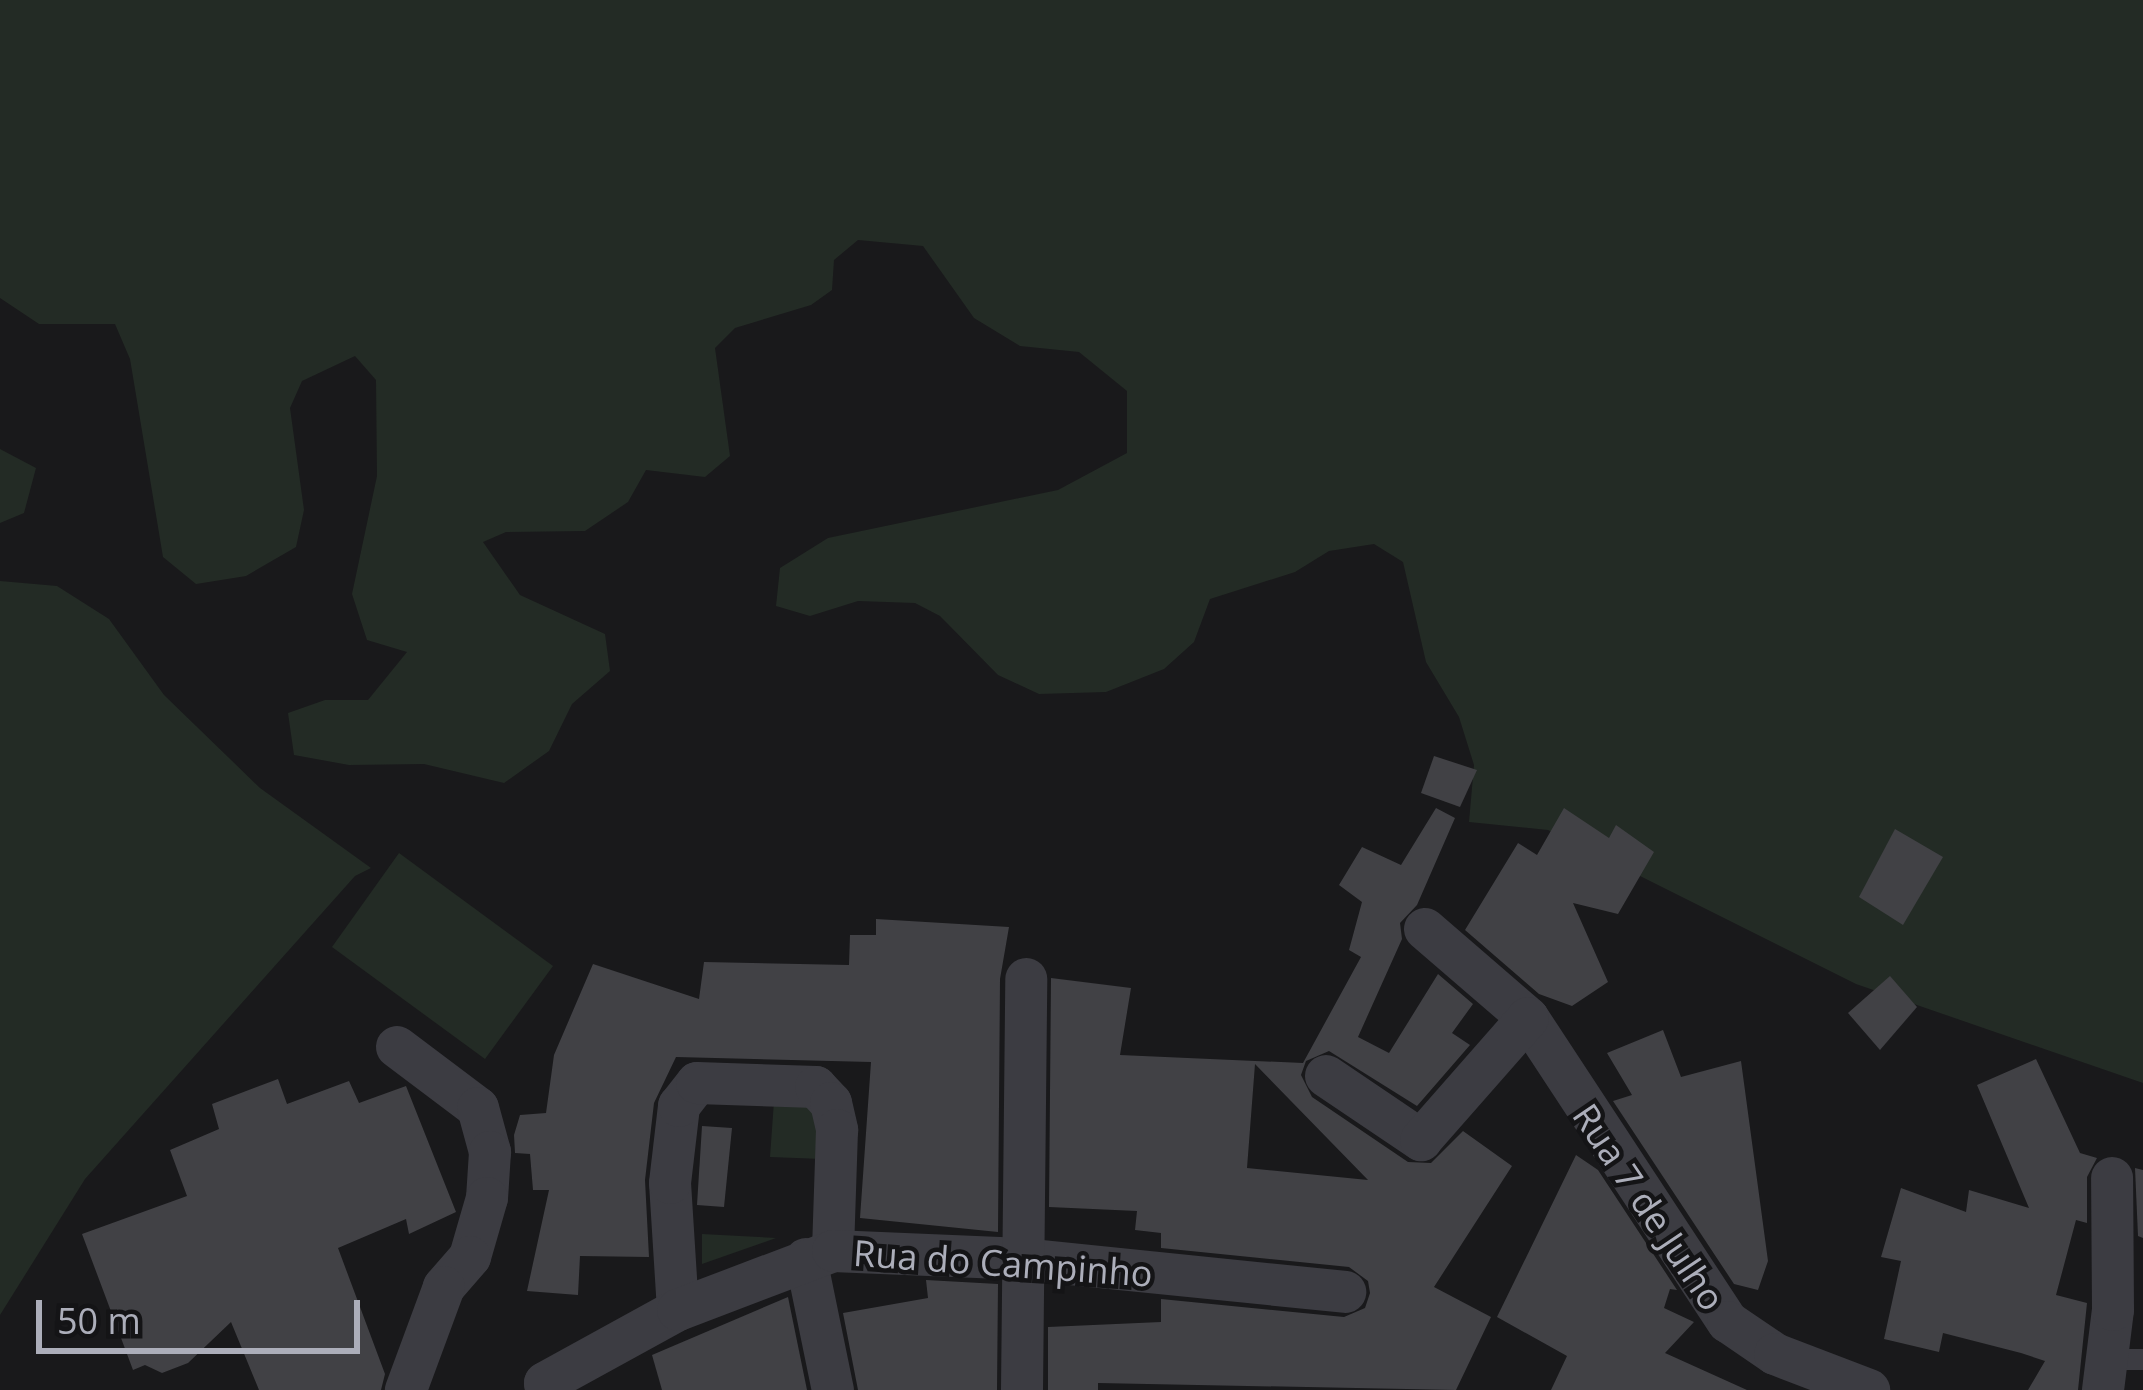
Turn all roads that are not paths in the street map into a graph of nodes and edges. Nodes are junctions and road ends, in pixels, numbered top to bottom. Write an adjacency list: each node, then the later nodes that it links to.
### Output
1 (1425, 929): 3 (street, Rua 7 de Julho)
2 (1026, 979): 8 (street)
3 (1528, 1018): 5 (street); 16 (street, Rua 7 de Julho)
4 (397, 1047): 13 (street)
5 (1327, 1076)
6 (2112, 1178): 11 (street)
7 (820, 1255): 8 (street, Rua do Campinho); 10 (street, Rua do Campinho); 10 (street); 14 (street)
8 (1021, 1259): 9 (street, Rua do Campinho); 15 (street)
9 (1345, 1292)
10 (678, 1310): 12 (street, Rua do Campinho)
11 (2119, 1369)
12 (545, 1386)
13 (406, 1390)
14 (833, 1390)
15 (1022, 1390)
16 (1869, 1390)

